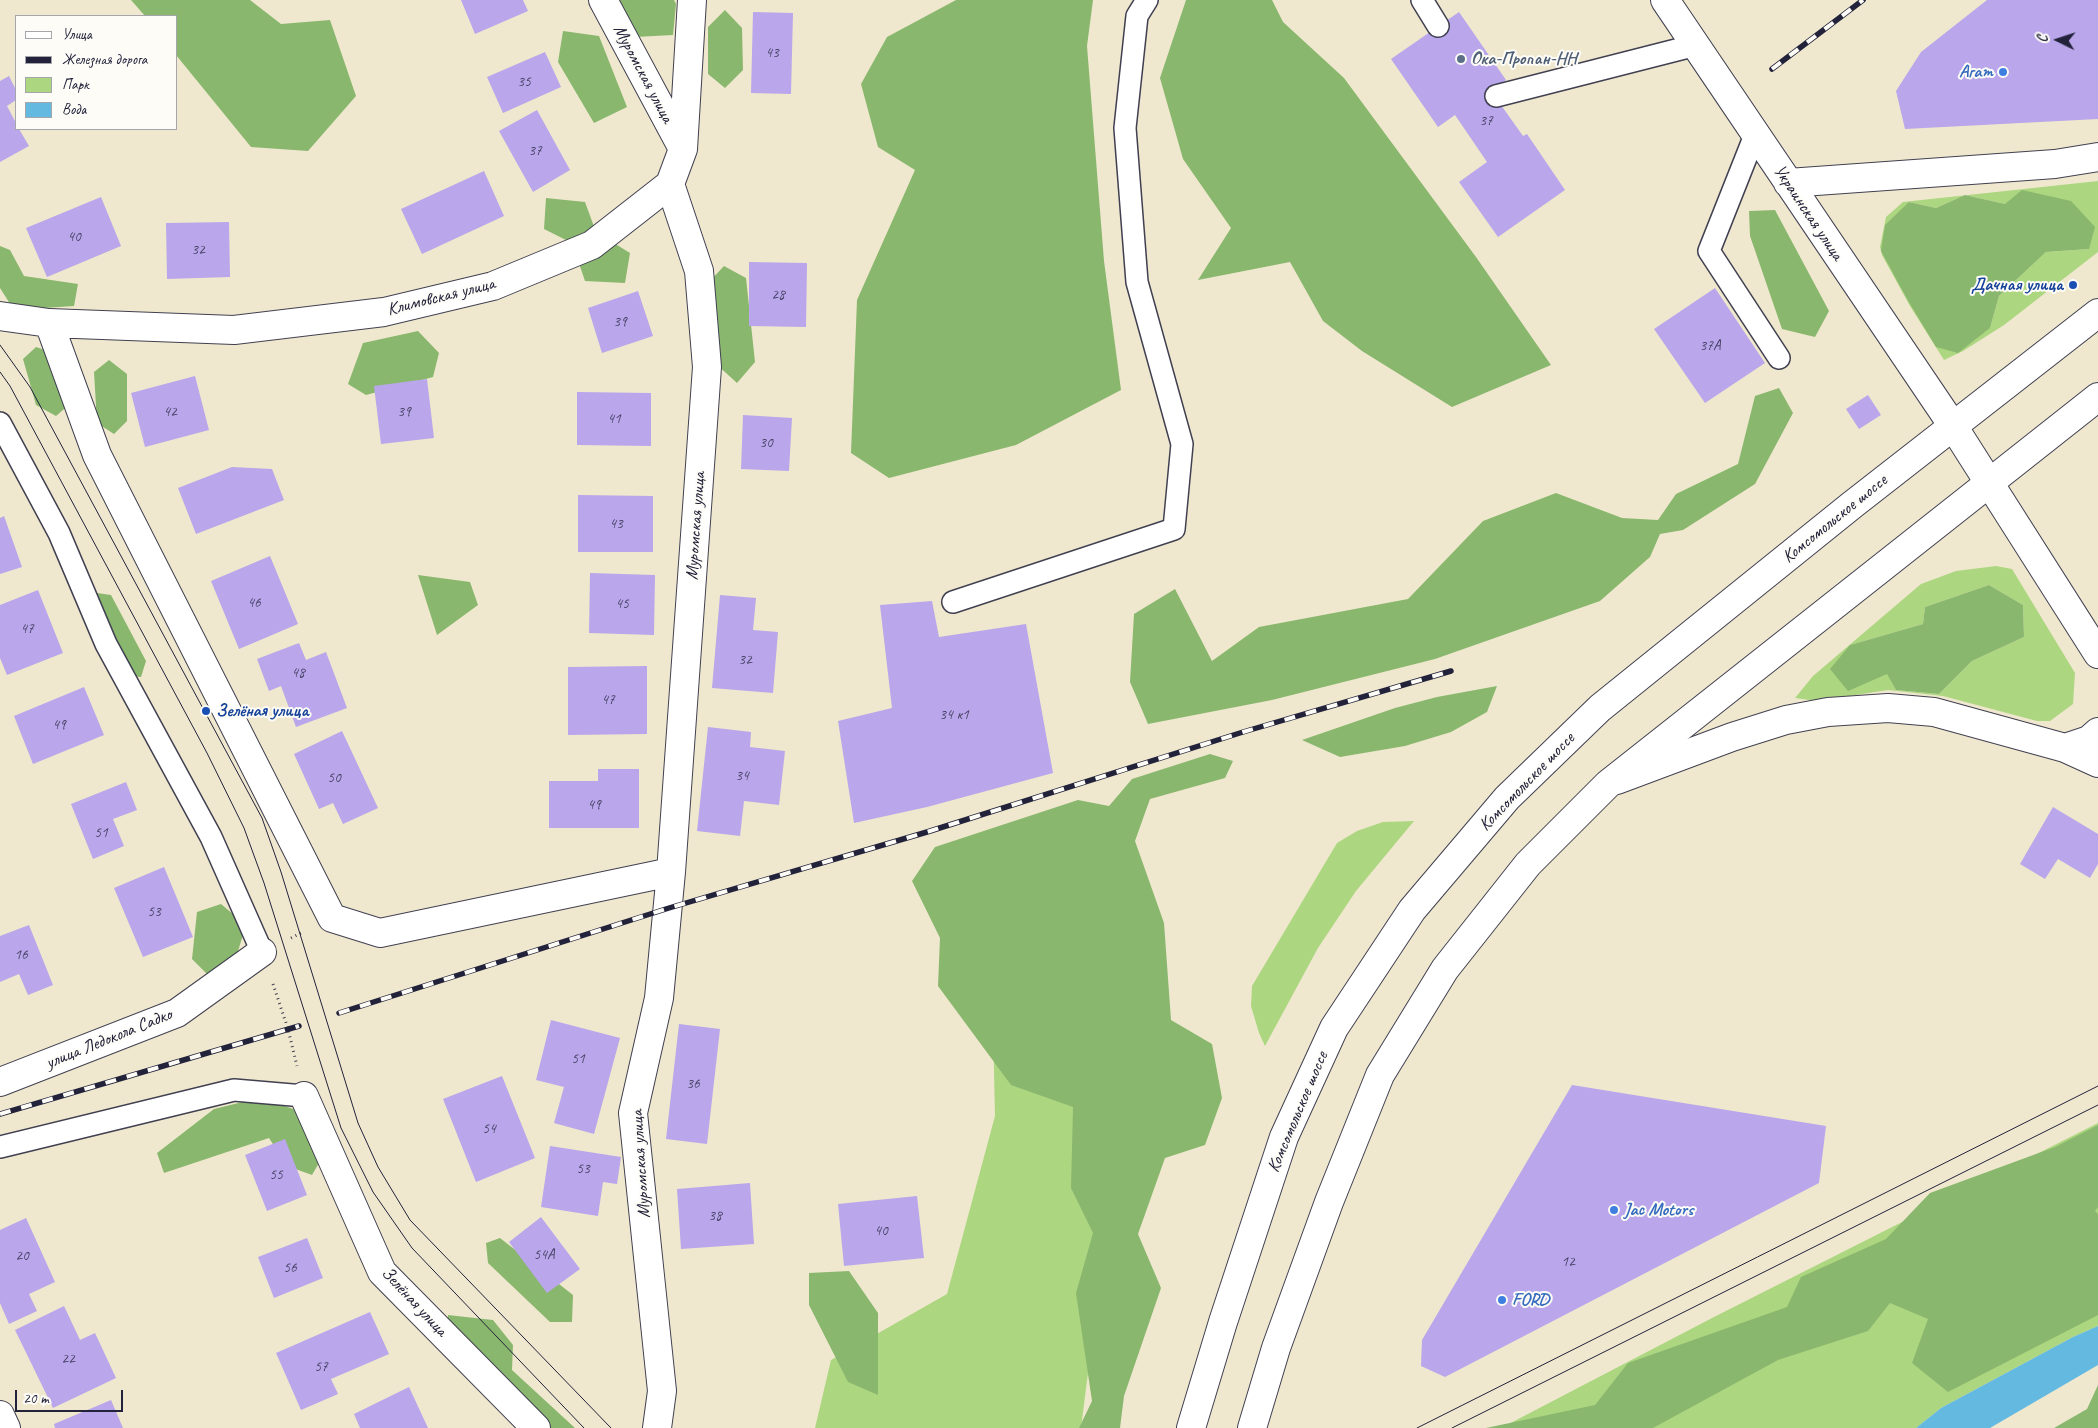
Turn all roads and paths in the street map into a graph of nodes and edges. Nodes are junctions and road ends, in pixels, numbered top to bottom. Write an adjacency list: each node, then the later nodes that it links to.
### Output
1 (604, 0): 10 (street, Муромская улица)
2 (692, 0): 10 (street)
3 (1146, 0): 22 (lane)
4 (1422, 0): 6 (lane)
5 (1665, 0): 7 (street, Украинская улица)
6 (1438, 26)
7 (1696, 45): 8 (lane); 9 (street, Украинская улица)
8 (1496, 96)
9 (1755, 135): 12 (street, Украинская улица); 17 (lane)
10 (683, 149): 13 (street)
11 (2098, 157): 12 (street)
12 (1788, 183): 20 (street, Украинская улица)
13 (670, 184): 16 (street, Климовская улица); 29 (street, Муромская улица)
14 (2098, 313): 20 (street, Комсомольское шоссе)
15 (0, 316): 16 (street, Климовская улица)
16 (49, 323): 30 (street)
17 (1779, 358)
18 (2098, 397): 21 (street)
19 (0, 423): 31 (lane)
20 (1953, 426): 21 (street, Украинская улица); 39 (street, Комсомольское шоссе)
21 (1990, 482): 23 (street, Украинская улица); 28 (street)
22 (953, 602)
23 (2098, 654)
24 (2098, 732): 25 (street)
25 (2065, 748): 26 (street); 27 (street); 28 (street)
26 (2098, 748)
27 (2098, 763)
28 (1608, 784): 40 (street)
29 (671, 872): 30 (street); 38 (street, Муромская улица)
30 (332, 918): 31 (path)
31 (262, 952): 32 (street, улица Ледокола Садко); 33 (path)
32 (0, 1082)
33 (304, 1096): 34 (lane); 37 (street, Зелёная улица)
34 (0, 1147)
35 (0, 1415): 36 (street)
36 (6, 1428)
37 (536, 1428)
38 (657, 1428)
39 (1191, 1428)
40 (1252, 1428)

